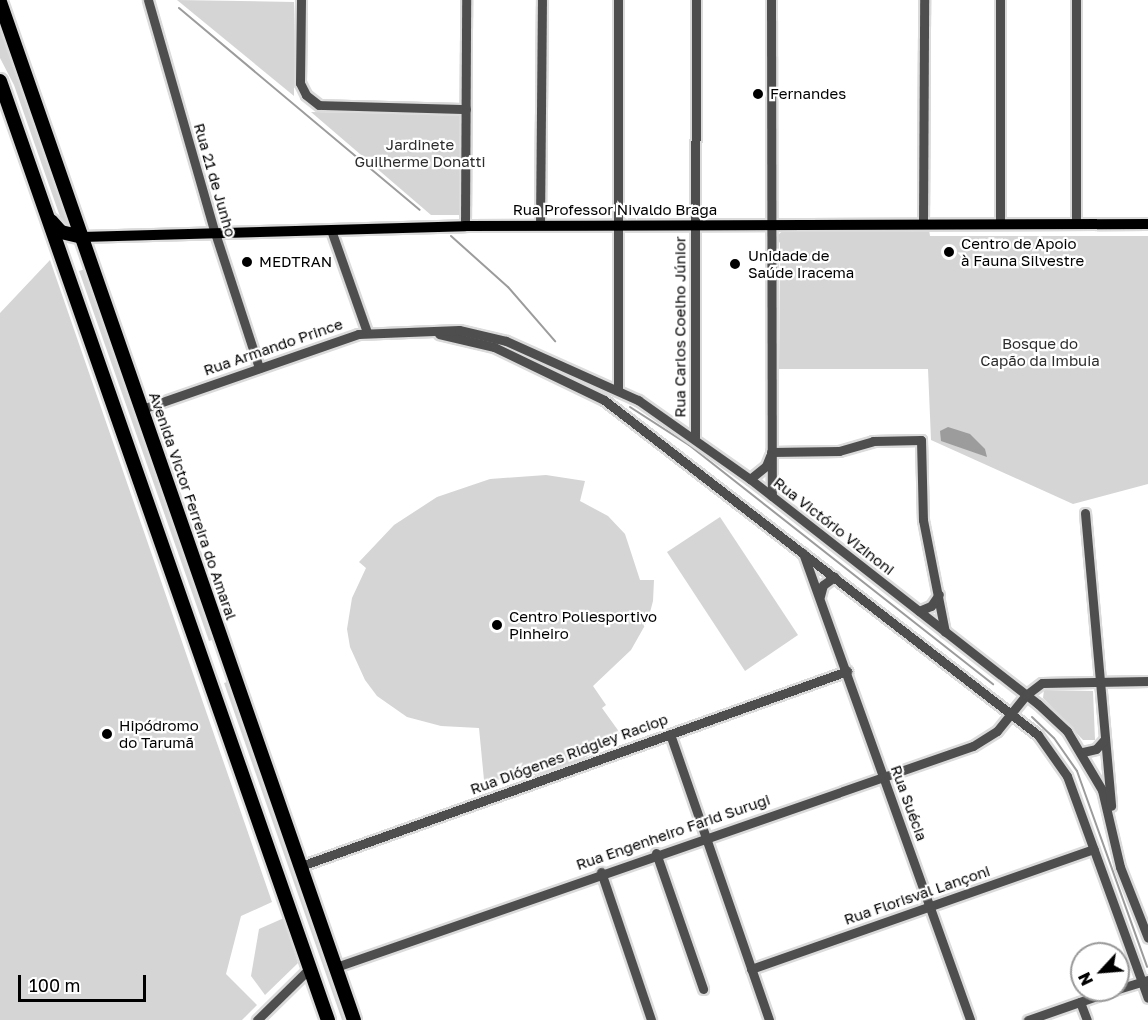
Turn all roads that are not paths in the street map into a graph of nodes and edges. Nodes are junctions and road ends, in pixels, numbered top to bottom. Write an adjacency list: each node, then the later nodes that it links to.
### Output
1 (8, 0): 12 (main road)
2 (148, 0): 26 (street, Rua 21 de Junho)
3 (301, 0): 14 (street)
4 (466, 0): 14 (street)
5 (542, 0): 21 (street)
6 (618, 0): 22 (street)
7 (696, 0): 16 (street, Rua Carlos Coelho Júnior)
8 (771, 0): 17 (street)
9 (924, 0): 18 (street)
10 (1000, 0): 19 (street)
11 (1076, 0): 20 (street)
12 (0, 3): 27 (highway, Avenida Victor Ferreira do Amaral)
13 (0, 81): 15 (highway)
14 (466, 109): 24 (street)
15 (47, 217): 27 (highway); 45 (highway)
16 (695, 224): 17 (main road, Rua Professor Nivaldo Braga); 22 (main road, Rua Professor Nivaldo Braga); 33 (street, Rua Carlos Coelho Júnior)
17 (771, 224): 18 (main road, Rua Professor Nivaldo Braga); 34 (street)
18 (923, 224): 19 (main road, Rua Professor Nivaldo Braga)
19 (1000, 224): 20 (main road, Rua Professor Nivaldo Braga)
20 (1076, 224): 23 (main road, Rua Professor Nivaldo Braga)
21 (540, 225): 22 (main road, Rua Professor Nivaldo Braga); 24 (main road, Rua Professor Nivaldo Braga)
22 (618, 225): 31 (street)
23 (1148, 225)
24 (465, 226): 25 (main road, Rua Professor Nivaldo Braga)
25 (332, 230): 26 (main road, Rua Professor Nivaldo Braga); 29 (street)
26 (215, 233): 27 (main road, Rua Professor Nivaldo Braga); 30 (street, Rua 21 de Junho)
27 (82, 237): 32 (highway, Avenida Victor Ferreira do Amaral)
28 (418, 331): 29 (street, Rua Armando Prince); 31 (street, Rua Armando Prince); 38 (street, Rua Armando Prince)
29 (367, 332): 30 (street, Rua Armando Prince)
30 (259, 368): 32 (street, Rua Armando Prince)
31 (618, 389): 33 (street, Rua Victório Vizinoni)
32 (142, 409): 44 (highway, Avenida Victor Ferreira do Amaral)
33 (695, 437): 35 (street, Rua Victório Vizinoni)
34 (771, 452): 35 (street); 36 (street); 40 (street)
35 (750, 479): 36 (street, Rua Victório Vizinoni)
36 (772, 496): 42 (street, Rua Victório Vizinoni)
37 (1085, 513): 48 (street)
38 (803, 553): 39 (street); 41 (street, Rua Suécia)
39 (834, 578): 41 (street); 52 (street)
40 (939, 594): 42 (street); 43 (street)
41 (820, 596): 46 (street, Rua Suécia)
42 (919, 611): 43 (street, Rua Victório Vizinoni)
43 (945, 633): 51 (street, Rua Victório Vizinoni)
44 (224, 645): 45 (highway); 47 (highway, Avenida Victor Ferreira do Amaral)
45 (199, 654): 50 (highway)
46 (847, 671): 53 (street, Rua Diógenes Ridgley Raciop); 56 (street, Rua Suécia)
47 (235, 675): 50 (highway); 61 (highway, Avenida Victor Ferreira do Amaral)
48 (1100, 681): 49 (street); 51 (street); 54 (street)
49 (1148, 681)
50 (210, 684): 66 (highway)
51 (1026, 695): 52 (street, Rua Engenheiro Farid Surugi); 55 (street, Rua Victório Vizinoni)
52 (1012, 714): 56 (street, Rua Engenheiro Farid Surugi); 58 (street)
53 (670, 734): 57 (street); 61 (street, Rua Diógenes Ridgley Raciop)
54 (1105, 739): 55 (street); 59 (street)
55 (1083, 752): 59 (street, Rua Victório Vizinoni)
56 (883, 777): 57 (street, Rua Engenheiro Farid Surugi); 63 (street, Rua Suécia)
57 (705, 837): 60 (street, Rua Engenheiro Farid Surugi); 67 (street)
58 (1094, 849): 63 (street, Rua Florisval Lançoni); 68 (street)
59 (1115, 850): 64 (street)
60 (656, 853): 62 (street, Rua Engenheiro Farid Surugi); 69 (street)
61 (301, 866): 65 (highway, Avenida Victor Ferreira do Amaral)
62 (601, 872): 65 (street, Rua Engenheiro Farid Surugi); 75 (street)
63 (930, 906): 67 (street, Rua Florisval Lançoni); 77 (street, Rua Suécia)
64 (1148, 938)
65 (336, 967): 74 (highway, Avenida Victor Ferreira do Amaral)
66 (310, 968): 72 (street); 73 (highway)
67 (751, 969): 76 (street)
68 (1144, 981): 70 (street)
69 (703, 989)
70 (1148, 998)
71 (1080, 1002): 78 (street); 79 (street)
72 (256, 1020)
73 (328, 1020)
74 (354, 1020)
75 (651, 1020)
76 (769, 1020)
77 (970, 1020)
78 (1028, 1020)
79 (1087, 1020)

